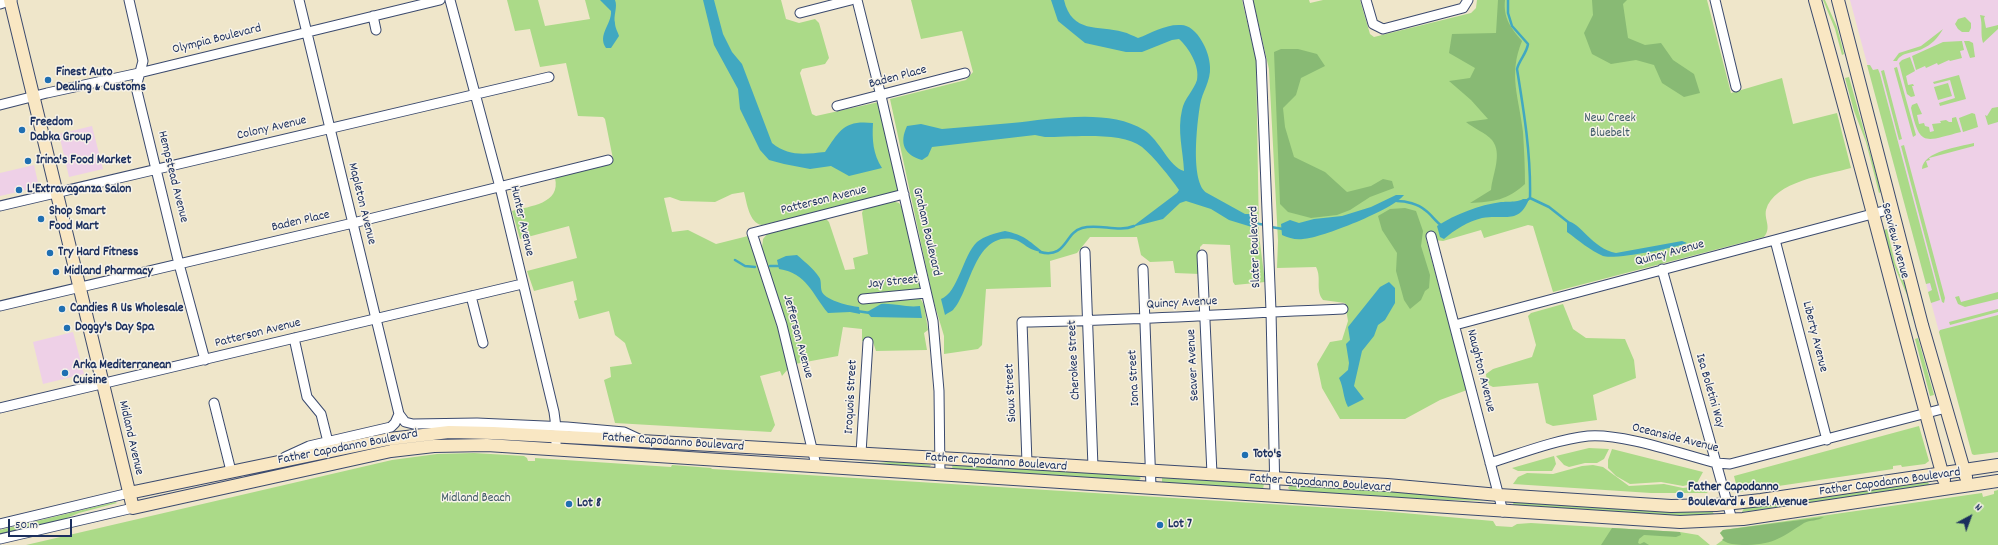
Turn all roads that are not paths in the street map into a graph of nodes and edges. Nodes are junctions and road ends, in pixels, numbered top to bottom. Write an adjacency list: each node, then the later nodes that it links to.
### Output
1 (11, 0): 14 (street); 27 (main road, Midland Avenue)
2 (130, 0): 21 (street, Hempstead Avenue)
3 (299, 0): 18 (street, Mapleton Avenue)
4 (440, 0): 16 (street, Olympia Boulevard)
5 (450, 0): 25 (street, Hunter Avenue)
6 (851, 0): 15 (street)
7 (857, 0): 26 (street, Graham Boulevard)
8 (1248, 0): 55 (street, Slater Boulevard)
9 (1366, 0): 13 (street)
10 (1715, 0): 24 (street)
11 (1815, 0): 20 (main road, Seaview Avenue)
12 (1838, 0): 19 (main road, Seaview Avenue)
13 (1468, 2)
14 (0, 4)
15 (800, 13)
16 (373, 16): 17 (street); 18 (street, Olympia Boulevard)
17 (376, 30)
18 (307, 32): 21 (street, Olympia Boulevard); 30 (street, Mapleton Avenue)
19 (1854, 61): 20 (main road); 37 (main road, Seaview Avenue)
20 (1834, 67): 38 (main road, Seaview Avenue)
21 (140, 73): 27 (street, Olympia Boulevard); 32 (street, Hempstead Avenue)
22 (965, 73): 26 (street, Baden Place)
23 (549, 77): 25 (street, Colony Avenue)
24 (1736, 87)
25 (477, 94): 30 (street, Colony Avenue); 33 (street, Hunter Avenue)
26 (881, 96): 29 (street, Baden Place); 35 (street, Graham Boulevard)
27 (33, 97): 28 (street, Olympia Boulevard); 34 (main road, Midland Avenue)
28 (0, 105)
29 (836, 106)
30 (330, 129): 32 (street, Colony Avenue); 39 (street, Mapleton Avenue)
31 (608, 160): 33 (street, Baden Place)
32 (158, 169): 34 (street, Colony Avenue); 45 (street, Hempstead Avenue)
33 (500, 187): 39 (street, Baden Place); 48 (street, Hunter Avenue)
34 (56, 192): 36 (street, Colony Avenue); 49 (main road, Midland Avenue)
35 (904, 194): 40 (street, Patterson Avenue); 50 (street, Graham Boulevard)
36 (0, 206)
37 (1891, 209): 38 (street, Quincy Avenue); 69 (main road, Seaview Avenue)
38 (1873, 214): 42 (street, Quincy Avenue); 70 (main road, Seaview Avenue)
39 (353, 223): 45 (street, Baden Place); 57 (street, Mapleton Avenue)
40 (752, 233): 76 (street, Jefferson Avenue)
41 (1431, 236): 61 (street, Naughton Avenue)
42 (1775, 240): 47 (street, Quincy Avenue); 73 (street, Liberty Avenue)
43 (1085, 252): 59 (street, Cherokee Street)
44 (1202, 255): 56 (street, Seaver Avenue)
45 (180, 264): 49 (street, Baden Place); 65 (street, Hempstead Avenue)
46 (1143, 269): 58 (street, Iona Street)
47 (1662, 269): 61 (street, Quincy Avenue); 81 (street, Isa Boletini Way)
48 (522, 284): 51 (street, Patterson Avenue); 72 (street, Hunter Avenue)
49 (79, 287): 53 (street, Baden Place); 66 (main road, Midland Avenue)
50 (926, 293): 52 (street, Jay Street); 78 (street, Graham Boulevard)
51 (471, 296): 57 (street, Patterson Avenue); 64 (street)
52 (862, 300)
53 (0, 306)
54 (1343, 309): 55 (street, Quincy Avenue)
55 (1271, 311): 56 (street, Quincy Avenue); 93 (street, Slater Boulevard)
56 (1204, 317): 58 (street, Quincy Avenue); 92 (street, Seaver Avenue)
57 (375, 319): 62 (street, Patterson Avenue); 71 (street, Mapleton Avenue)
58 (1145, 319): 59 (street, Quincy Avenue); 89 (street, Iona Street)
59 (1087, 321): 60 (street, Quincy Avenue); 86 (street, Cherokee Street)
60 (1022, 322): 79 (street, Sioux Street)
61 (1455, 325): 80 (street, Naughton Avenue)
62 (294, 338): 65 (street, Patterson Avenue); 74 (street)
63 (868, 342): 77 (street, Iroquois Street)
64 (483, 343)
65 (205, 360): 66 (street, Patterson Avenue)
66 (103, 384): 68 (street, Patterson Avenue); 98 (main road, Midland Avenue)
67 (214, 403): 88 (street)
68 (0, 408)
69 (1946, 408): 70 (street, Oceanside Avenue); 87 (main road, Seaview Avenue)
70 (1926, 413): 73 (street, Oceanside Avenue); 90 (main road, Seaview Avenue)
71 (399, 414): 72 (street, Father Capodanno Boulevard); 74 (street, Father Capodanno Boulevard)
72 (556, 432): 75 (street, Hunter Avenue); 76 (main road, Father Capodanno Boulevard); 82 (main road, Father Capodanno Boulevard)
73 (1827, 440): 81 (street, Oceanside Avenue)
74 (328, 442): 82 (street, Father Capodanno Boulevard)
75 (556, 450): 83 (main road, Father Capodanno Boulevard); 102 (main road, Father Capodanno Boulevard)
76 (812, 450): 77 (main road, Father Capodanno Boulevard); 83 (street); 85 (street, Jefferson Avenue)
77 (861, 453): 78 (main road, Father Capodanno Boulevard)
78 (940, 457): 79 (main road, Father Capodanno Boulevard); 91 (street, Graham Boulevard)
79 (1027, 462): 86 (main road, Father Capodanno Boulevard)
80 (1490, 463): 81 (street, Oceanside Avenue); 100 (street, Naughton Avenue)
81 (1716, 463): 101 (street, Isa Boletini Way)
82 (270, 464): 88 (main road, Father Capodanno Boulevard)
83 (801, 464): 85 (main road, Father Capodanno Boulevard)
84 (1998, 465): 87 (main road, Father Capodanno Boulevard)
85 (816, 466): 91 (main road, Father Capodanno Boulevard)
86 (1093, 467): 89 (main road, Father Capodanno Boulevard)
87 (1964, 470): 90 (main road, Father Capodanno Boulevard); 95 (main road, Seaview Avenue)
88 (231, 471): 98 (main road, Father Capodanno Boulevard)
89 (1152, 471): 92 (main road, Father Capodanno Boulevard); 96 (street, Iona Street)
90 (1943, 473): 97 (main road, Seaview Avenue); 101 (main road, Father Capodanno Boulevard)
91 (940, 474): 96 (main road, Father Capodanno Boulevard)
92 (1212, 474): 93 (main road, Father Capodanno Boulevard)
93 (1275, 478): 99 (street, Slater Boulevard); 100 (main road, Father Capodanno Boulevard)
94 (1998, 481): 95 (main road, Father Capodanno Boulevard)
95 (1968, 486): 97 (main road, Father Capodanno Boulevard)
96 (1151, 487): 99 (main road, Father Capodanno Boulevard)
97 (1947, 489): 104 (main road, Father Capodanno Boulevard)
98 (129, 493): 102 (main road, Midland Avenue); 105 (street, Father Capodanno Boulevard)
99 (1275, 495): 103 (main road, Father Capodanno Boulevard)
100 (1499, 495): 101 (main road, Father Capodanno Boulevard); 103 (street, Naughton Avenue)
101 (1729, 504): 104 (street, Isa Boletini Way)
102 (133, 508): 106 (street, Father Capodanno Boulevard)
103 (1503, 512): 104 (main road, Father Capodanno Boulevard)
104 (1732, 520)
105 (0, 524)
106 (0, 539)

